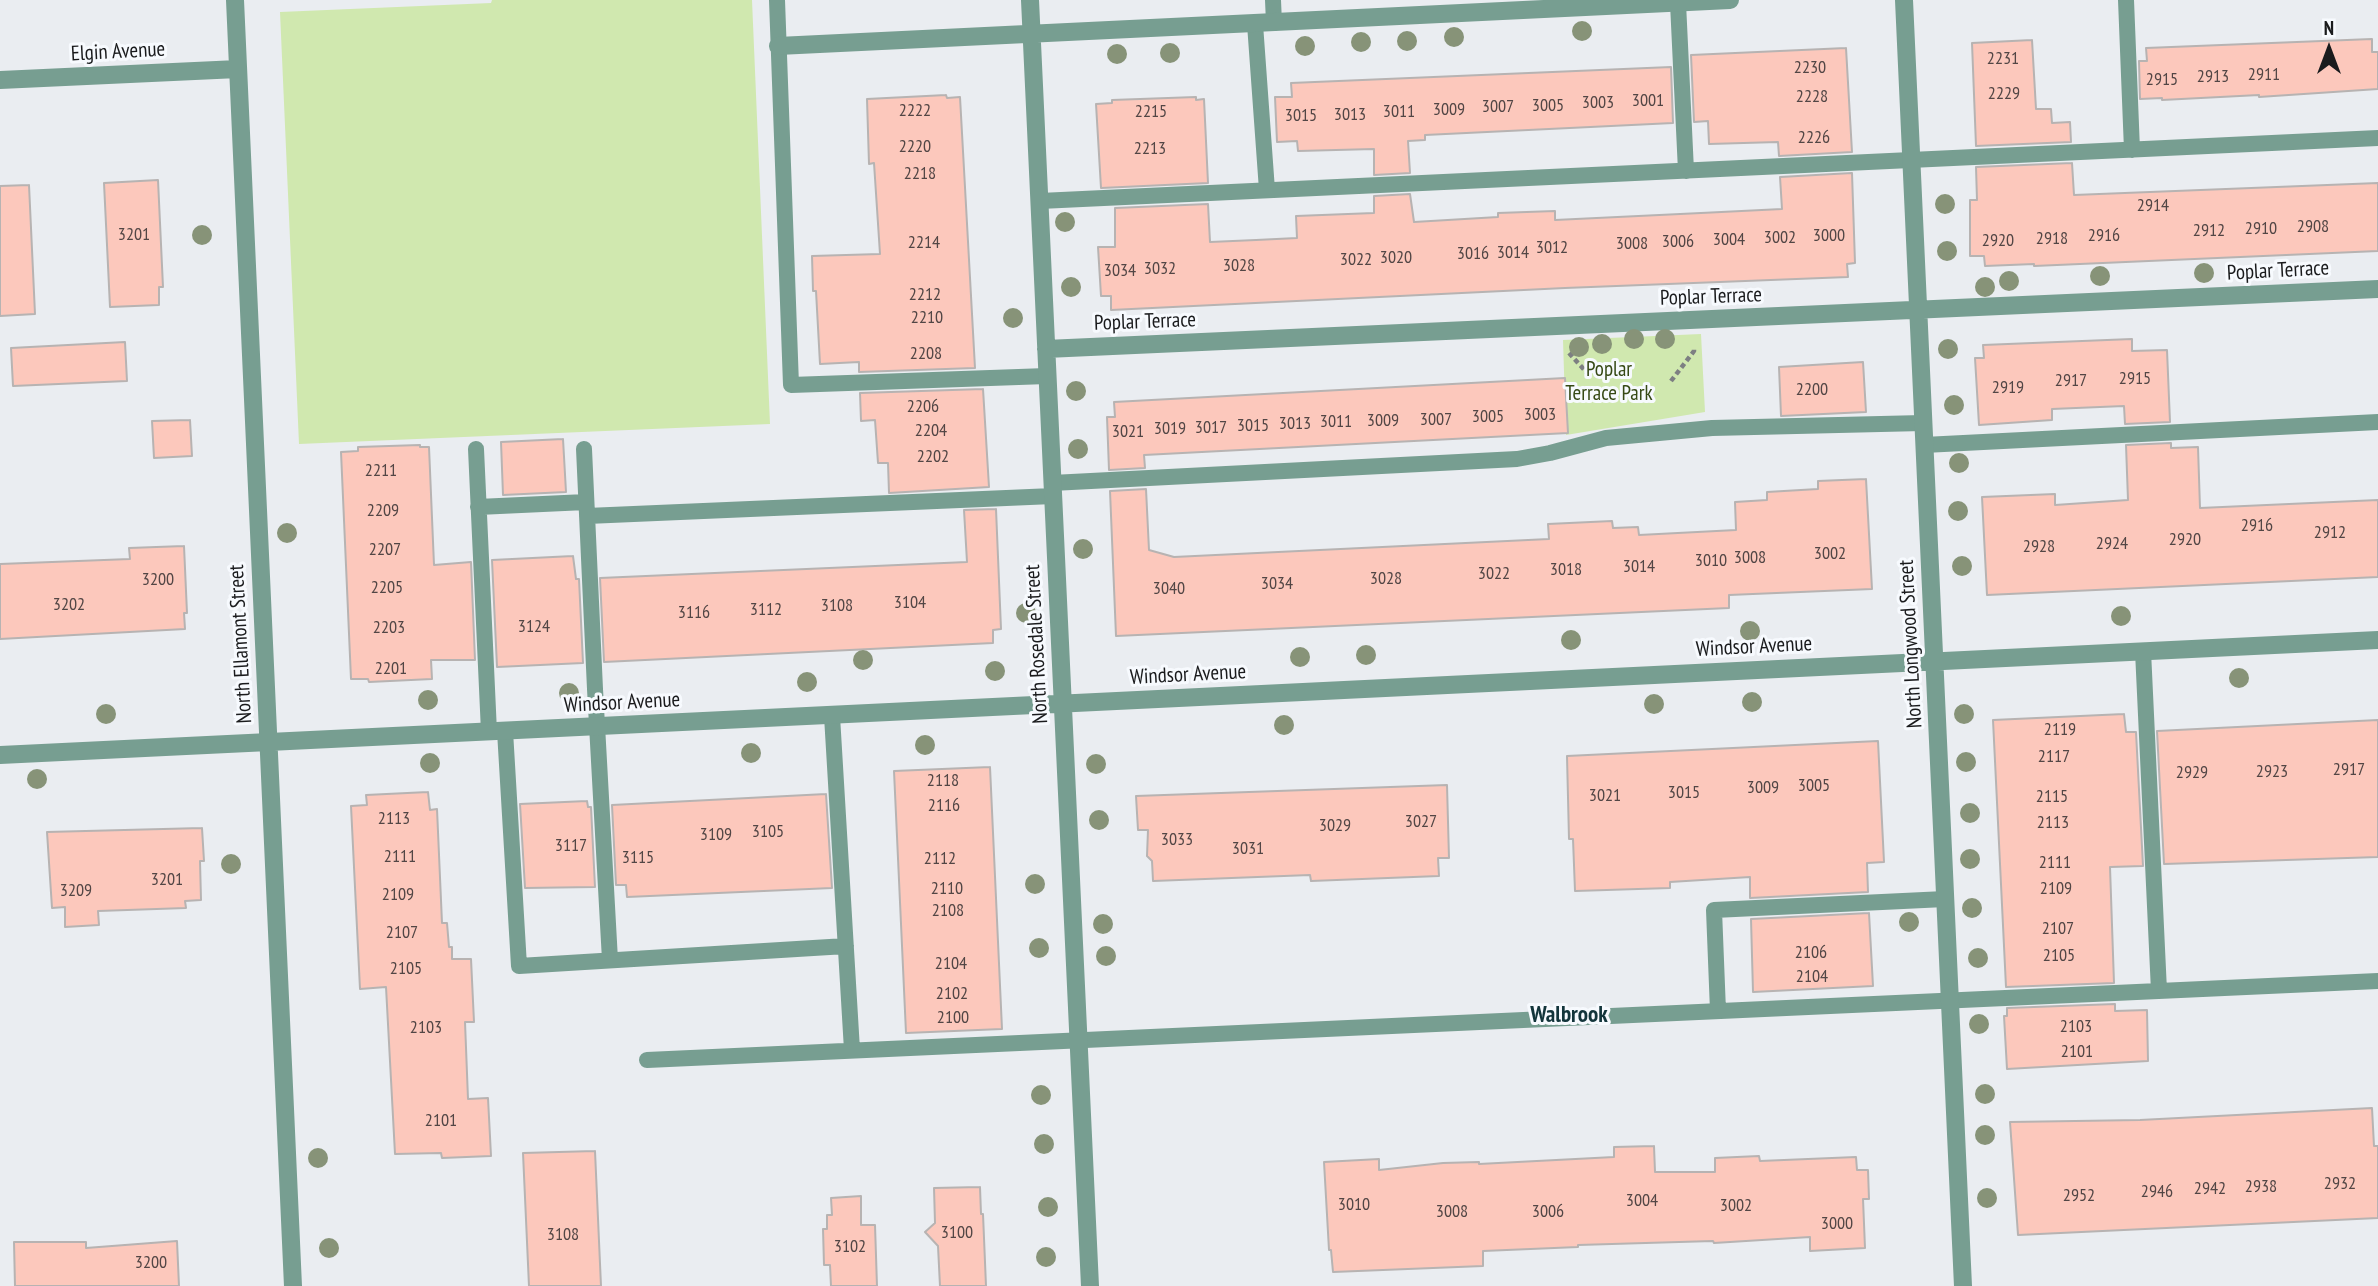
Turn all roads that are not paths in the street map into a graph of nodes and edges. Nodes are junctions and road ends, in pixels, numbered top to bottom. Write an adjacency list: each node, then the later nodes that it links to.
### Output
1 (235, 0): 14 (street, North Ellamont Street)
2 (777, 0): 13 (lane)
3 (1030, 0): 12 (street, North Rosedale Street)
4 (1273, 0): 10 (lane)
5 (1730, 0): 9 (street)
6 (1904, 0): 18 (street, North Longwood Street)
7 (2126, 0): 17 (lane)
8 (1655, 2): 9 (street); 10 (street)
9 (1678, 3): 19 (lane)
10 (1274, 23): 11 (street)
11 (1255, 24): 12 (street); 20 (lane)
12 (1032, 35): 13 (street); 21 (street, North Rosedale Street)
13 (778, 46): 25 (lane)
14 (238, 69): 15 (street, Elgin Avenue); 41 (street, North Ellamont Street)
15 (0, 80)
16 (2378, 138): 17 (lane)
17 (2132, 150): 18 (lane)
18 (1911, 160): 19 (lane); 23 (street, North Longwood Street)
19 (1686, 171): 20 (lane)
20 (1267, 190): 21 (lane)
21 (1040, 201): 24 (street, North Rosedale Street)
22 (2378, 289): 23 (street, Poplar Terrace)
23 (1918, 311): 24 (street, Poplar Terrace); 27 (street, North Longwood Street)
24 (1046, 349): 25 (street, North Rosedale Street)
25 (1047, 376): 31 (street, North Rosedale Street)
26 (2378, 422): 28 (lane)
27 (1923, 423): 28 (street, North Longwood Street); 31 (lane)
28 (1924, 445): 36 (street, North Longwood Street)
29 (476, 449): 32 (lane)
30 (584, 449): 33 (lane)
31 (1053, 489): 33 (lane); 37 (street, North Rosedale Street)
32 (478, 507): 33 (lane); 40 (lane)
33 (587, 509): 39 (lane)
34 (2378, 640): 35 (street, Windsor Avenue)
35 (2143, 651): 36 (street, Windsor Avenue); 47 (lane)
36 (1934, 661): 37 (street, Windsor Avenue); 43 (street, North Longwood Street)
37 (1062, 704): 38 (street, Windsor Avenue); 50 (street, North Rosedale Street)
38 (832, 716): 39 (street, Windsor Avenue); 44 (lane)
39 (597, 727): 40 (street, Windsor Avenue); 45 (lane)
40 (497, 732): 41 (street, Windsor Avenue); 45 (lane)
41 (268, 743): 42 (street, Windsor Avenue); 53 (street, North Ellamont Street)
42 (0, 755)
43 (1945, 899): 48 (street, North Longwood Street); 49 (lane)
44 (846, 946): 45 (lane); 51 (lane)
45 (610, 960)
46 (2378, 981): 47 (lane)
47 (2159, 991): 48 (lane)
48 (1950, 1001): 49 (lane); 55 (street, North Longwood Street)
49 (1718, 1011): 50 (lane)
50 (1079, 1040): 51 (lane); 54 (street, North Rosedale Street)
51 (852, 1050): 52 (lane)
52 (647, 1060)
53 (293, 1286)
54 (1090, 1286)
55 (1962, 1286)

